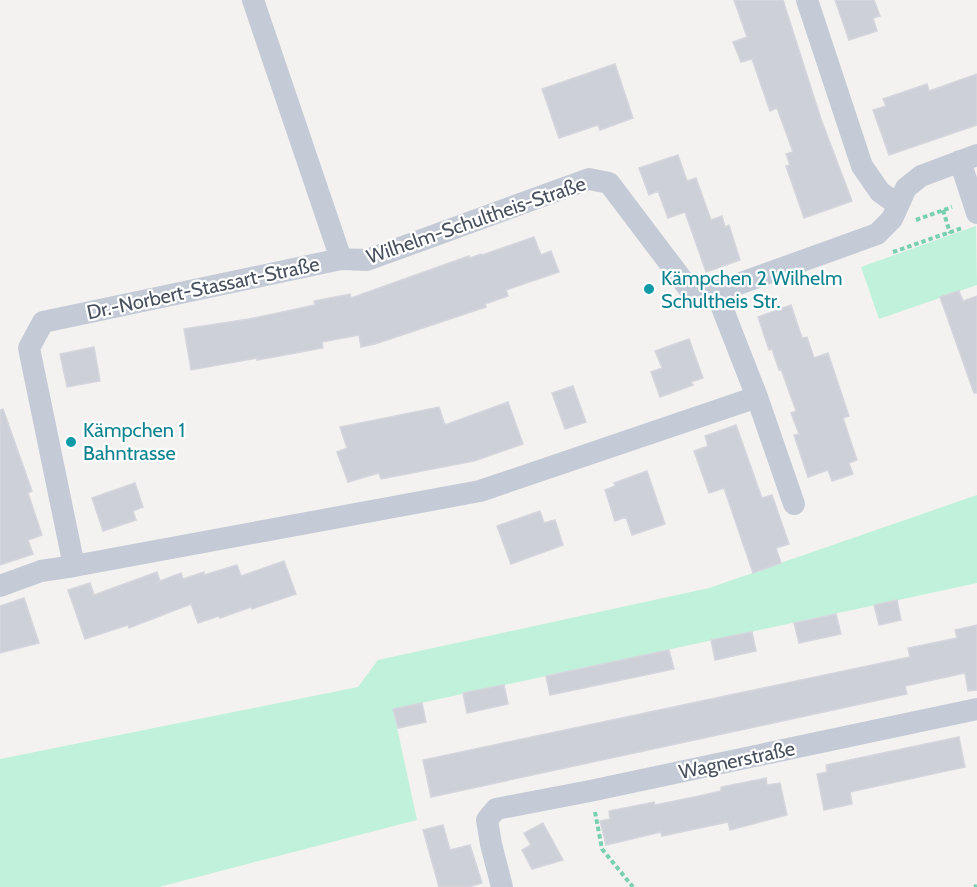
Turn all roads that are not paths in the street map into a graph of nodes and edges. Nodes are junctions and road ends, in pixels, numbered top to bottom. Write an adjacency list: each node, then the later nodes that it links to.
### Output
1 (253, 0): 6 (street, Dr.-Norbert-Stassart-Straße)
2 (807, 0): 4 (street)
3 (969, 158): 4 (street, Wilhelm-Schultheis-Straße); 5 (street)
4 (897, 204): 7 (street, Wilhelm-Schultheis-Straße)
5 (972, 213)
6 (341, 259): 7 (street, Wilhelm-Schultheis-Straße); 10 (street, Dr.-Norbert-Stassart-Straße)
7 (716, 292): 8 (street)
8 (757, 397): 9 (street); 10 (street)
9 (794, 504)
10 (74, 566): 11 (street)
11 (0, 586)
12 (977, 709): 13 (street, Wagnerstraße)
13 (502, 887)

